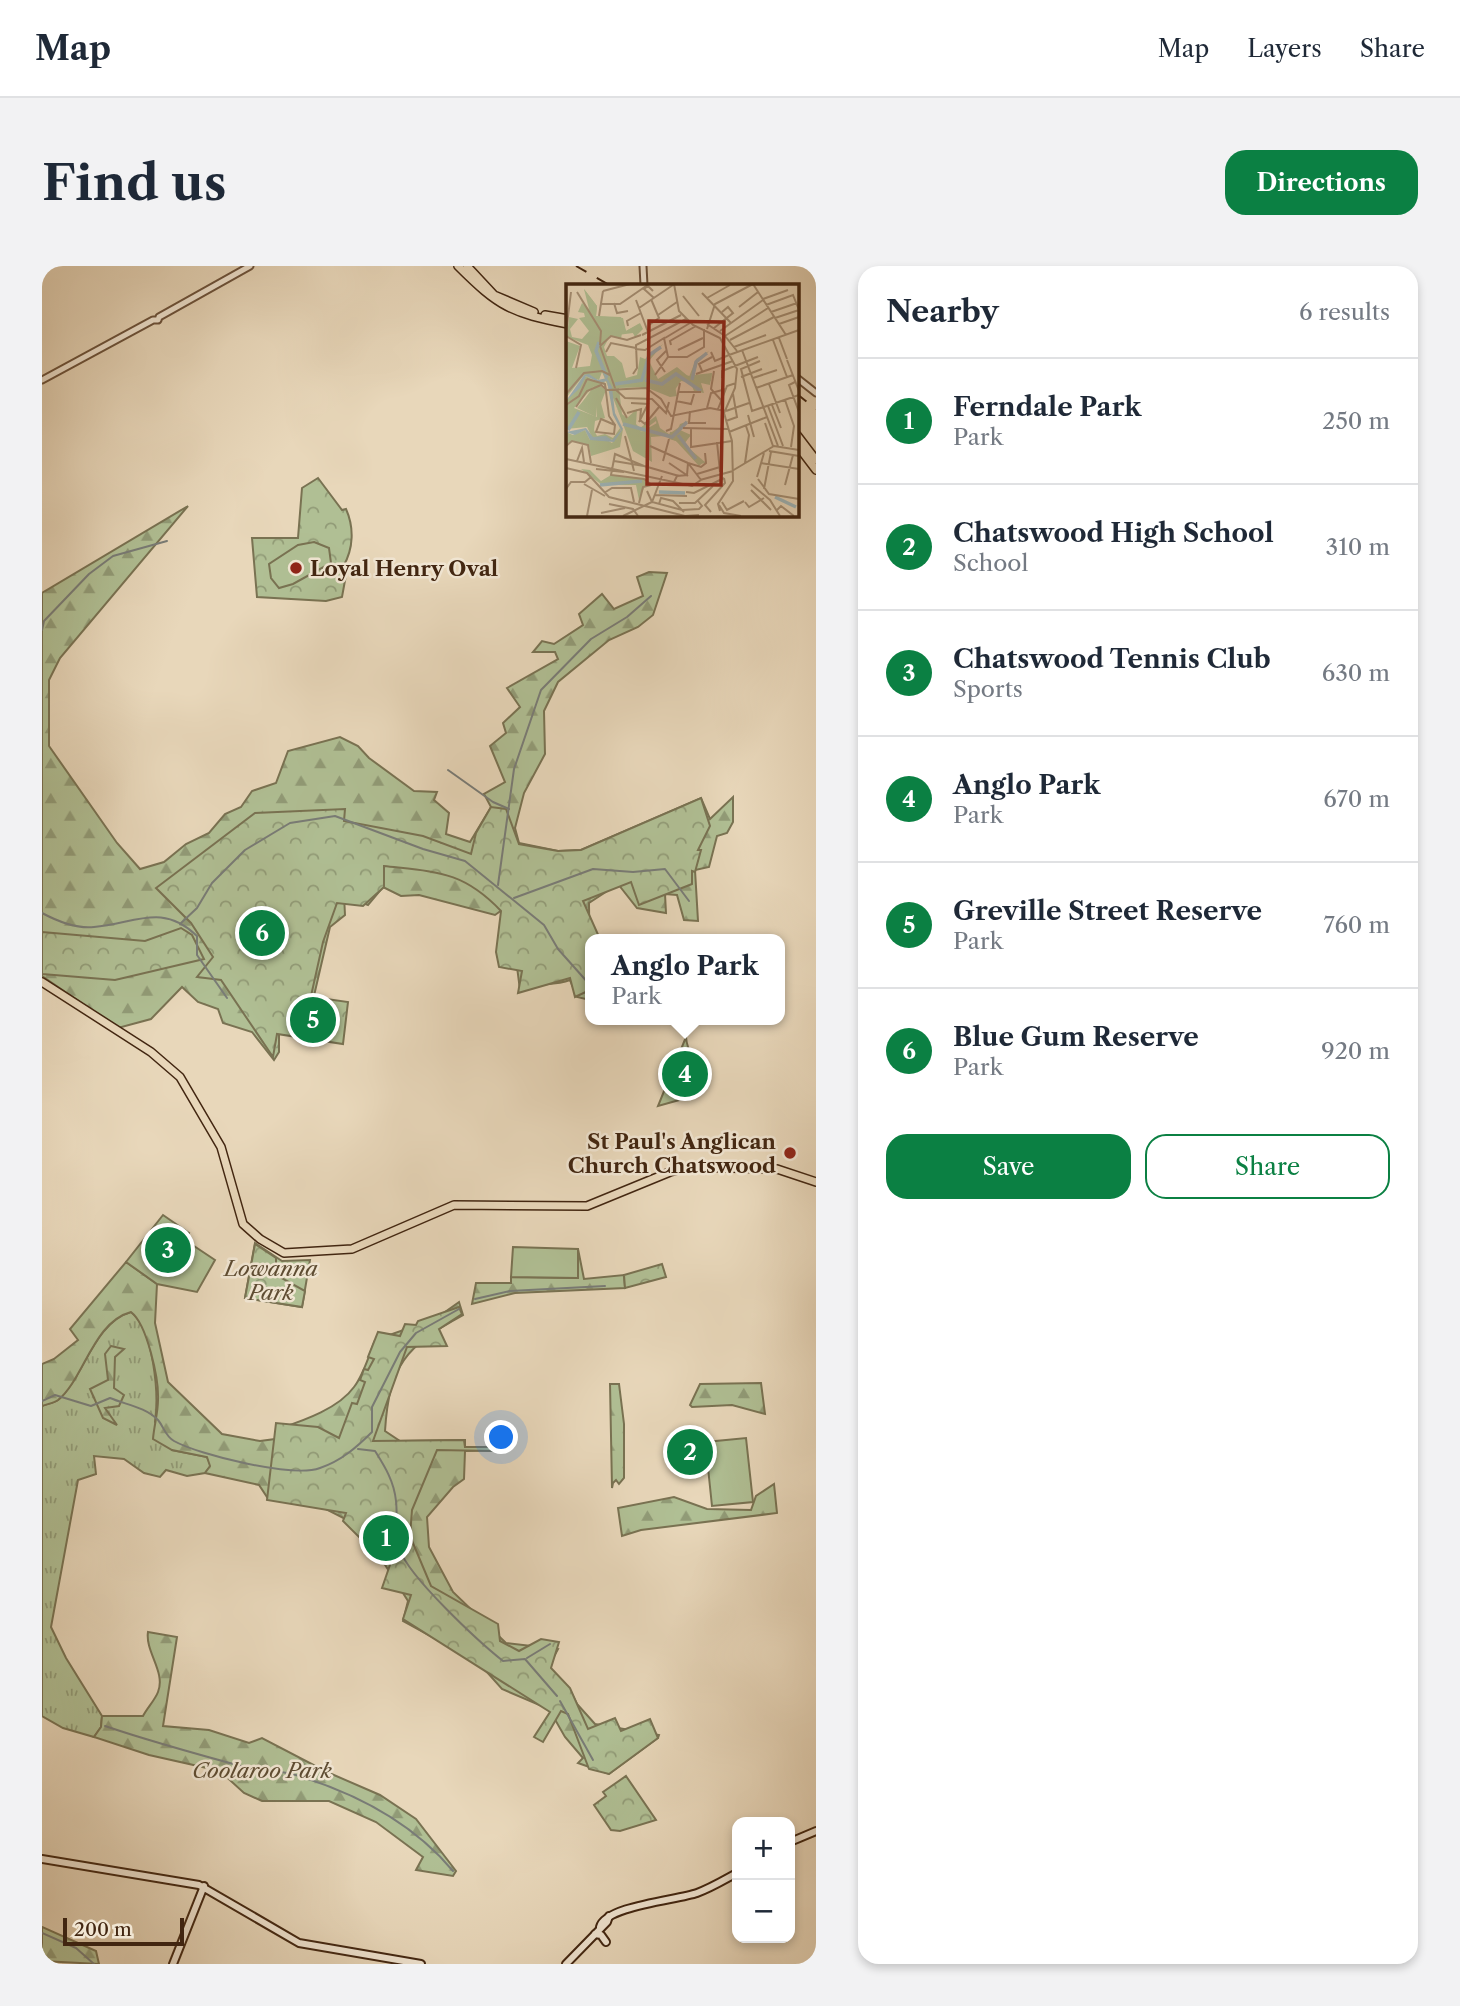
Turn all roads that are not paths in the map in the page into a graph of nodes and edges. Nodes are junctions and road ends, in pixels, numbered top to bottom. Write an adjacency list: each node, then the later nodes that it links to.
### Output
1 (250, 266): 8 (street)
2 (458, 266): 7 (main road)
3 (467, 266): 6 (main road)
4 (643, 266): 5 (street)
5 (644, 284)
6 (566, 319)
7 (566, 324)
8 (42, 380)
9 (799, 380): 10 (street)
10 (816, 393)
11 (799, 438): 13 (main road)
12 (799, 447): 14 (main road)
13 (816, 460)
14 (816, 470)
15 (42, 982): 16 (main road)
16 (816, 1182)
17 (816, 1832): 18 (main road)
18 (795, 1840)
19 (42, 1858): 21 (main road)
20 (732, 1875): 22 (main road)
21 (204, 1886): 24 (main road); 25 (main road)
22 (594, 1934): 23 (main road); 26 (main road)
23 (607, 1942)
24 (175, 1964)
25 (421, 1964)
26 (566, 1964)

